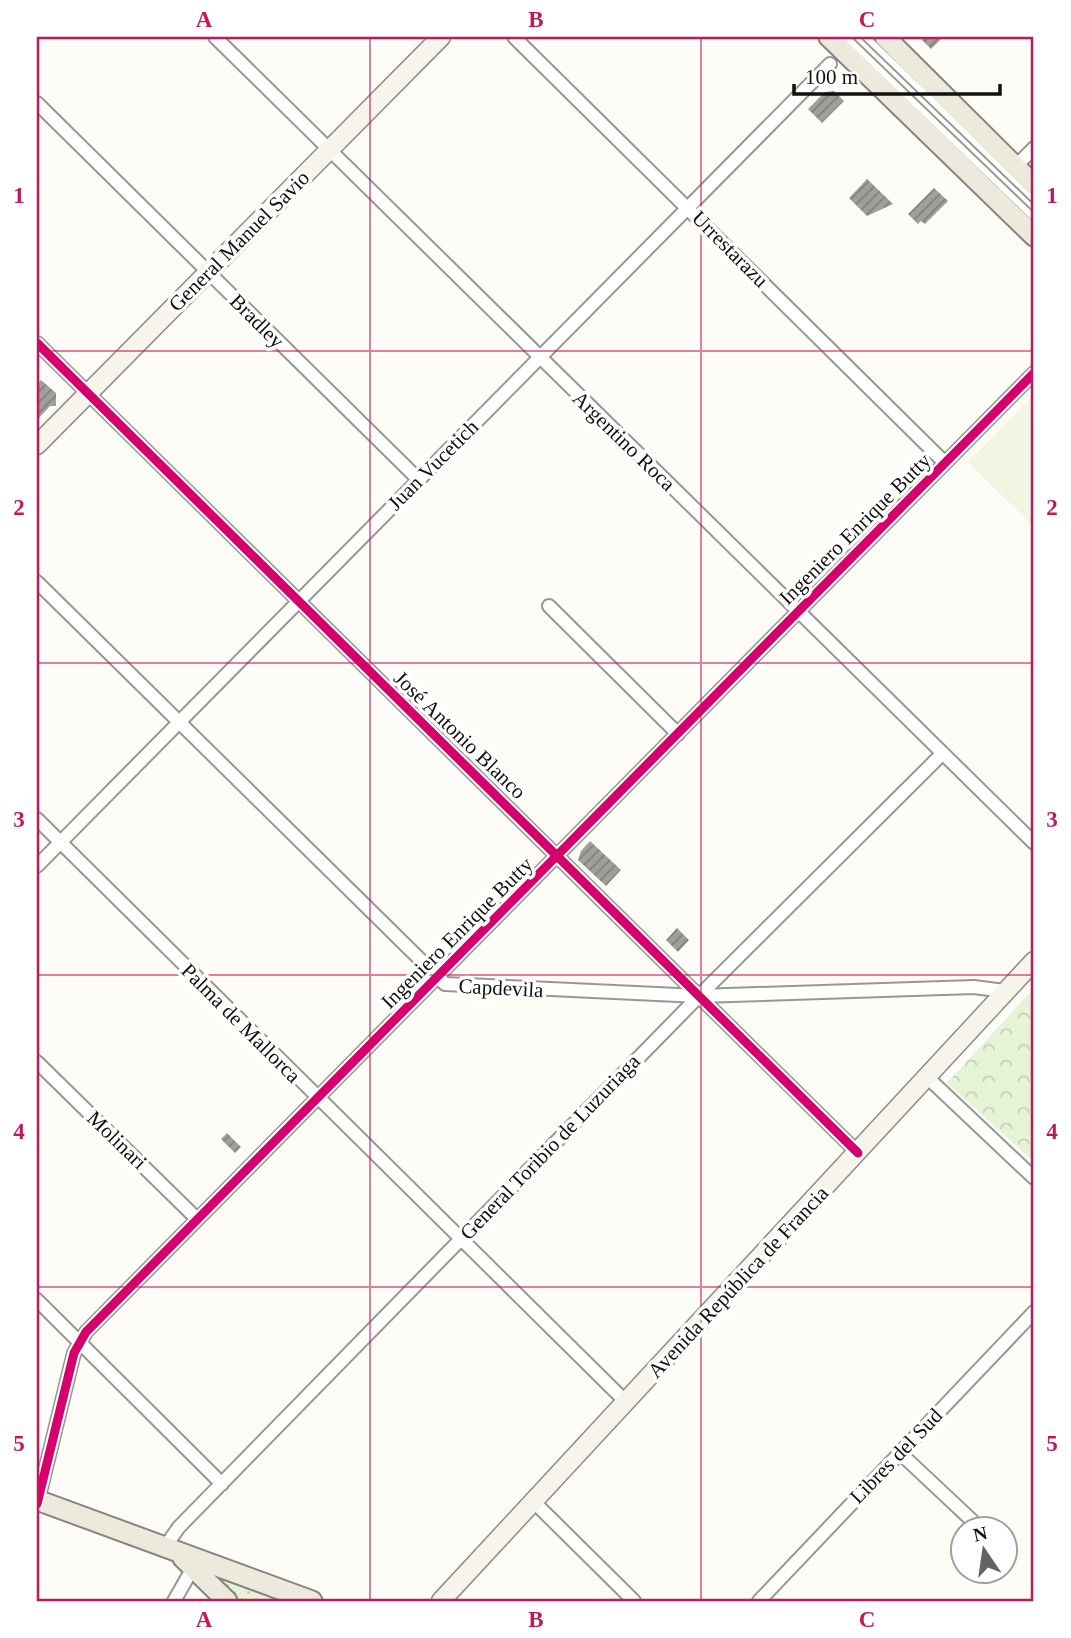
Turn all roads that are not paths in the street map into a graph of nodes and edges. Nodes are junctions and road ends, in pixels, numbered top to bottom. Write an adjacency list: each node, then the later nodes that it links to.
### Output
1 (215, 37): 11 (street, Argentino Roca)
2 (441, 37): 11 (main road, General Manuel Savio)
3 (514, 37): 15 (street, Urrestarazu)
4 (829, 37): 17 (main road)
5 (846, 37): 16 (lane)
6 (866, 37): 14 (lane)
7 (885, 37): 12 (main road)
8 (830, 64): 15 (street, Juan Vucetich)
9 (37, 103): 18 (street, Bradley)
10 (1034, 148): 12 (street)
11 (330, 151): 18 (main road, General Manuel Savio); 20 (street, Argentino Roca)
12 (1015, 167): 13 (main road)
13 (1034, 185)
14 (1034, 199)
15 (688, 208): 20 (street, Juan Vucetich); 24 (street, Urrestarazu)
16 (1034, 218)
17 (1034, 236)
18 (207, 272): 22 (main road, General Manuel Savio); 25 (street, Bradley)
19 (37, 342): 22 (street, José Antonio Blanco)
20 (539, 358): 25 (street, Juan Vucetich); 29 (street, Argentino Roca)
21 (1034, 373): 24 (street, Ingeniero Enrique Butty)
22 (88, 393): 23 (main road, General Manuel Savio); 27 (street, José Antonio Blanco)
23 (37, 445)
24 (945, 463): 29 (street, Ingeniero Enrique Butty)
25 (419, 480): 27 (street, Juan Vucetich)
26 (37, 582): 30 (street, Capdevila)
27 (299, 601): 30 (street, Juan Vucetich); 36 (street, José Antonio Blanco)
28 (549, 606): 31 (street)
29 (798, 612): 31 (street, Ingeniero Enrique Butty); 32 (street, Argentino Roca)
30 (178, 721): 34 (street, Juan Vucetich); 39 (street, Capdevila)
31 (678, 734): 36 (street, Ingeniero Enrique Butty)
32 (942, 754): 35 (street, Argentino Roca); 41 (street, General Toribio de Luzuriaga)
33 (37, 819): 34 (street, Palma de Mallorca)
34 (60, 842): 37 (street, Juan Vucetich); 44 (street, Palma de Mallorca)
35 (1034, 843)
36 (558, 856): 39 (street, Ingeniero Enrique Butty); 41 (street, José Antonio Blanco)
37 (37, 866)
38 (1034, 961): 40 (main road, Avenida República de Francia)
39 (438, 978): 41 (street, Capdevila); 44 (street, Ingeniero Enrique Butty)
40 (1004, 991): 41 (street, Capdevila); 43 (main road, Avenida República de Francia)
41 (699, 996): 45 (street, José Antonio Blanco); 48 (street, General Toribio de Luzuriaga)
42 (37, 1062): 47 (street, Molinari)
43 (927, 1077): 45 (main road, Avenida República de Francia); 46 (street)
44 (317, 1098): 47 (street, Ingeniero Enrique Butty); 48 (street, Palma de Mallorca)
45 (858, 1153): 52 (main road, Avenida República de Francia)
46 (1034, 1178)
47 (196, 1218): 51 (street, Ingeniero Enrique Butty)
48 (460, 1239): 52 (street, Palma de Mallorca); 54 (street, General Toribio de Luzuriaga)
49 (37, 1300): 51 (street)
50 (1034, 1312): 53 (street, Libres del Sud)
51 (79, 1341): 54 (street); 55 (street, Ingeniero Enrique Butty)
52 (626, 1402): 56 (main road, Avenida República de Francia)
53 (899, 1452): 57 (street); 65 (street, Libres del Sud)
54 (222, 1484): 58 (street, General Toribio de Luzuriaga)
55 (37, 1502): 58 (main road)
56 (534, 1502): 63 (main road, Avenida República de Francia); 64 (street)
57 (967, 1516)
58 (170, 1549): 59 (main road); 62 (main road)
59 (194, 1566): 60 (street); 61 (main road)
60 (174, 1601)
61 (227, 1601)
62 (312, 1601)
63 (441, 1601)
64 (634, 1601)
65 (760, 1601)

